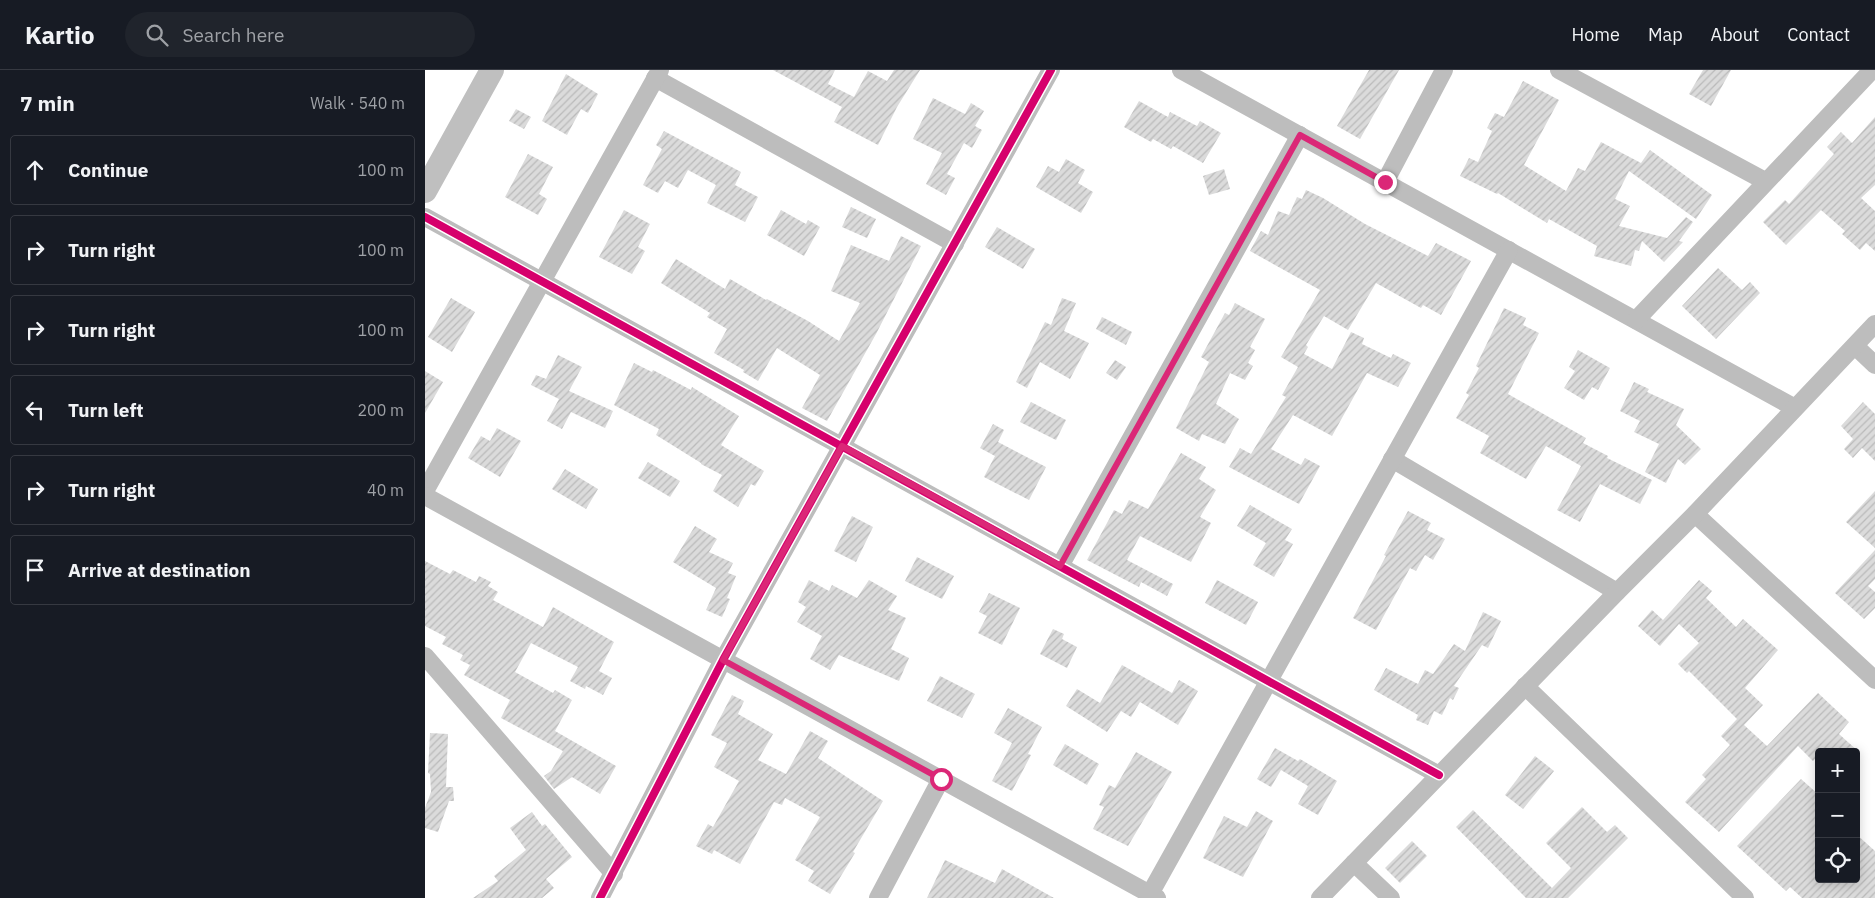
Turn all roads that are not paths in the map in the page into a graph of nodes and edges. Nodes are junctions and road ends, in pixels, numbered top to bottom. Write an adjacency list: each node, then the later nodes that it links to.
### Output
1 (492, 70): 11 (street)
2 (1051, 70): 13 (street)
3 (1181, 70): 8 (street)
4 (1444, 70): 10 (street)
5 (1559, 70): 9 (street)
6 (1871, 70): 9 (street)
7 (658, 74): 13 (street); 15 (street)
8 (1300, 135): 10 (street); 26 (street)
9 (1765, 181): 16 (street)
10 (1385, 182): 14 (street)
11 (425, 191)
12 (425, 217): 15 (street)
13 (955, 244): 21 (street)
14 (1509, 250): 16 (street); 22 (street)
15 (542, 281): 21 (street); 23 (street)
16 (1636, 320): 20 (street)
17 (1875, 324): 18 (street)
18 (1855, 346): 19 (street); 20 (street)
19 (1875, 365)
20 (1795, 408): 25 (street)
21 (842, 446): 26 (street); 29 (street)
22 (1392, 459): 27 (street); 30 (street)
23 (425, 491)
24 (425, 496): 29 (street)
25 (1695, 514): 27 (street); 31 (street)
26 (1060, 566): 30 (street)
27 (1617, 592): 32 (street)
28 (425, 656): 36 (street)
29 (723, 660): 34 (street); 36 (street)
30 (1269, 680): 33 (street); 37 (street)
31 (1875, 680)
32 (1525, 686): 33 (street); 42 (street)
33 (1439, 775): 35 (street)
34 (941, 779): 37 (street); 39 (street)
35 (1354, 863): 40 (street); 41 (street)
36 (614, 874): 38 (street)
37 (1154, 896)
38 (600, 898)
39 (878, 898)
40 (1320, 898)
41 (1391, 898)
42 (1745, 898)

